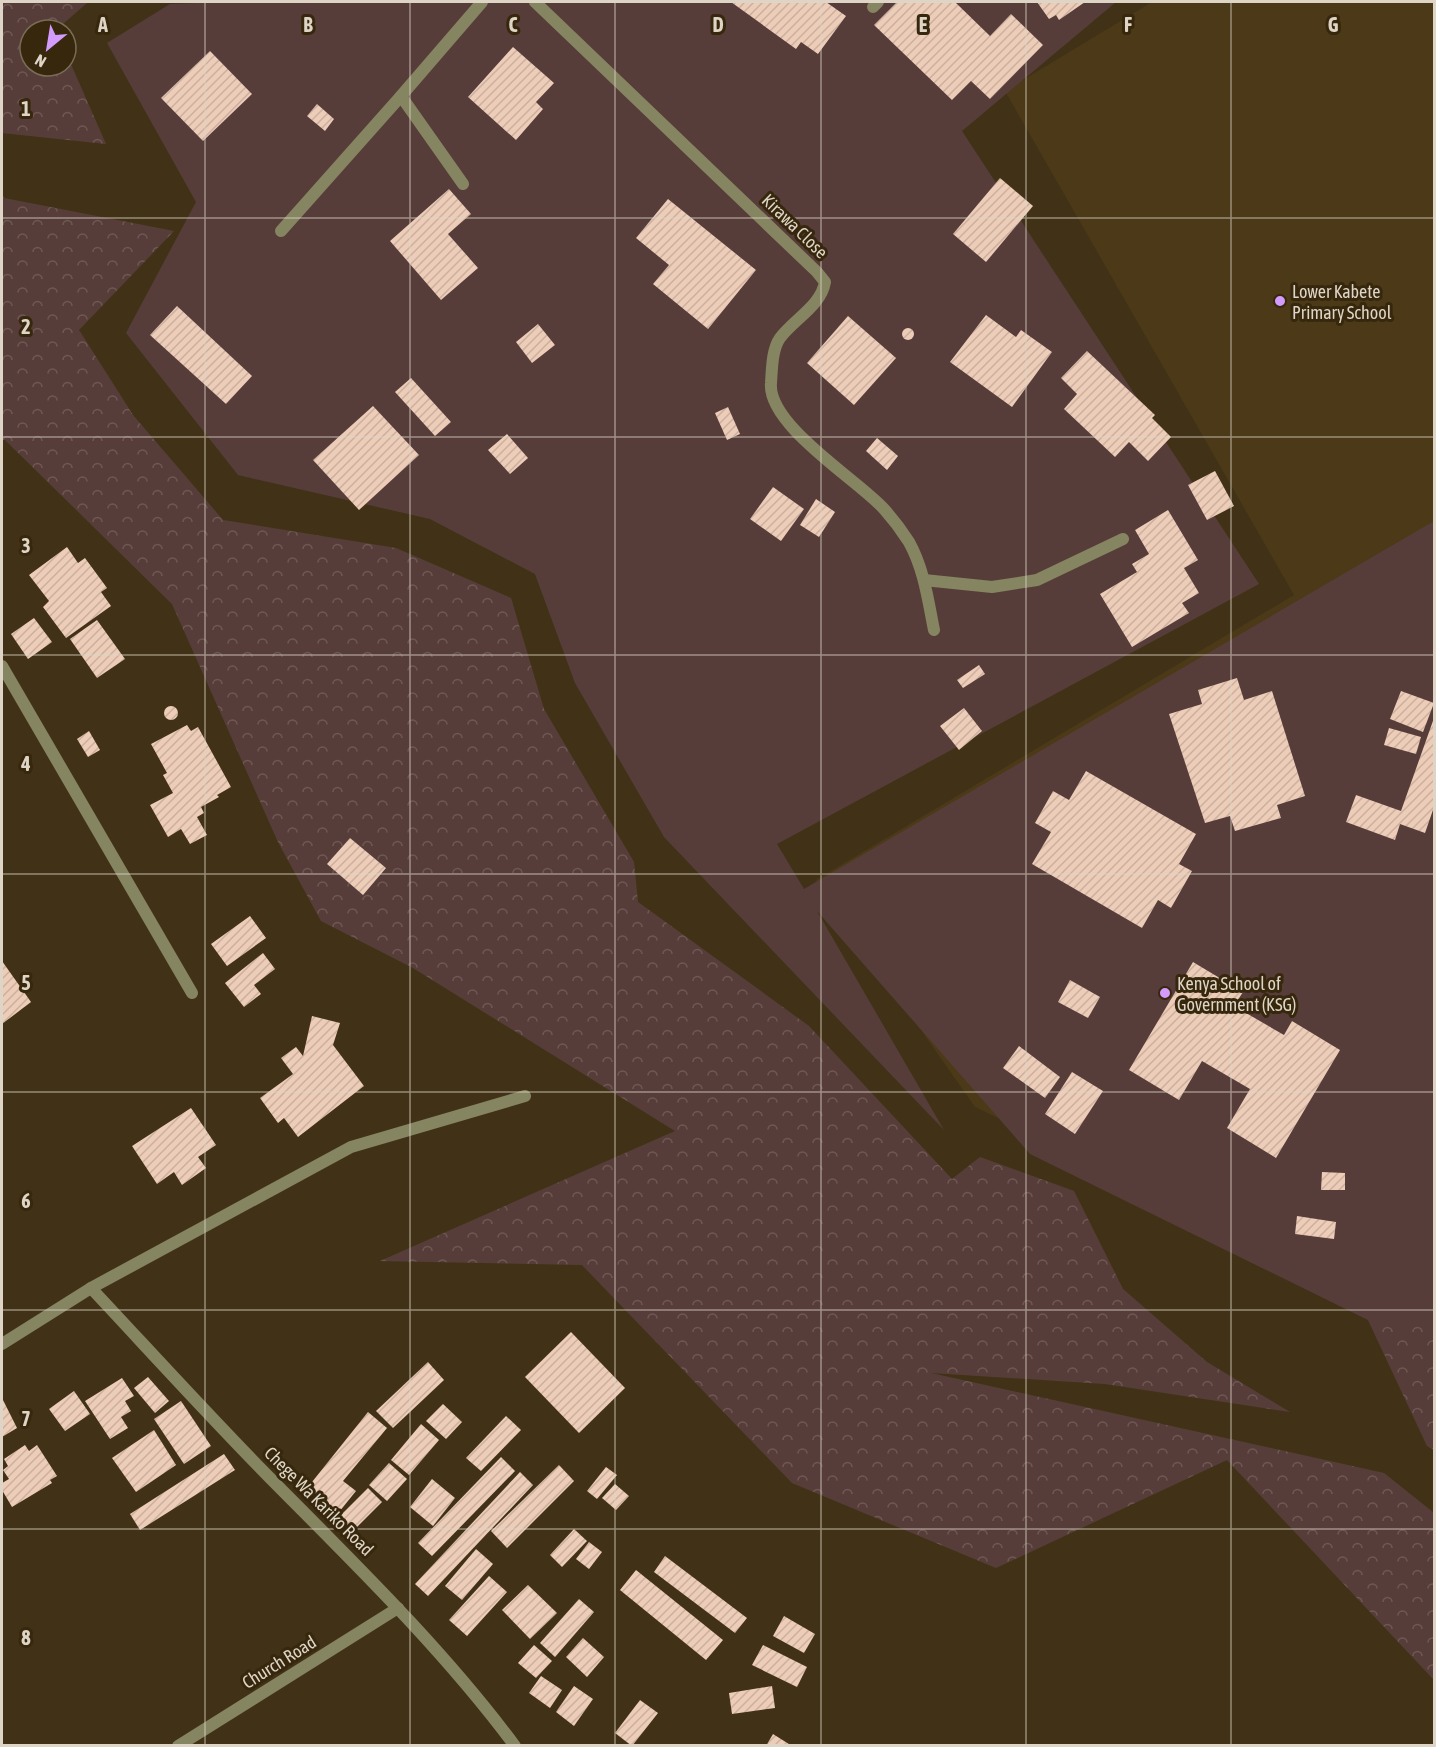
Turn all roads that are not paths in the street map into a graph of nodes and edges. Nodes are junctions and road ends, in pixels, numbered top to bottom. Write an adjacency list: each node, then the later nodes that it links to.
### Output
1 (482, 2): 3 (street)
2 (535, 2): 7 (street, Kirawa Close)
3 (401, 96): 4 (street); 5 (street)
4 (463, 184)
5 (281, 231)
6 (1123, 539): 7 (street)
7 (924, 580): 8 (street, Kirawa Close)
8 (934, 630)
9 (2, 666): 10 (street)
10 (192, 993)
11 (525, 1096): 12 (street)
12 (91, 1288): 13 (street); 14 (street, Chege Wa Kariko Road)
13 (2, 1344)
14 (399, 1608): 15 (street, Church Road); 16 (street, Chege Wa Kariko Road)
15 (178, 1746)
16 (515, 1746)

